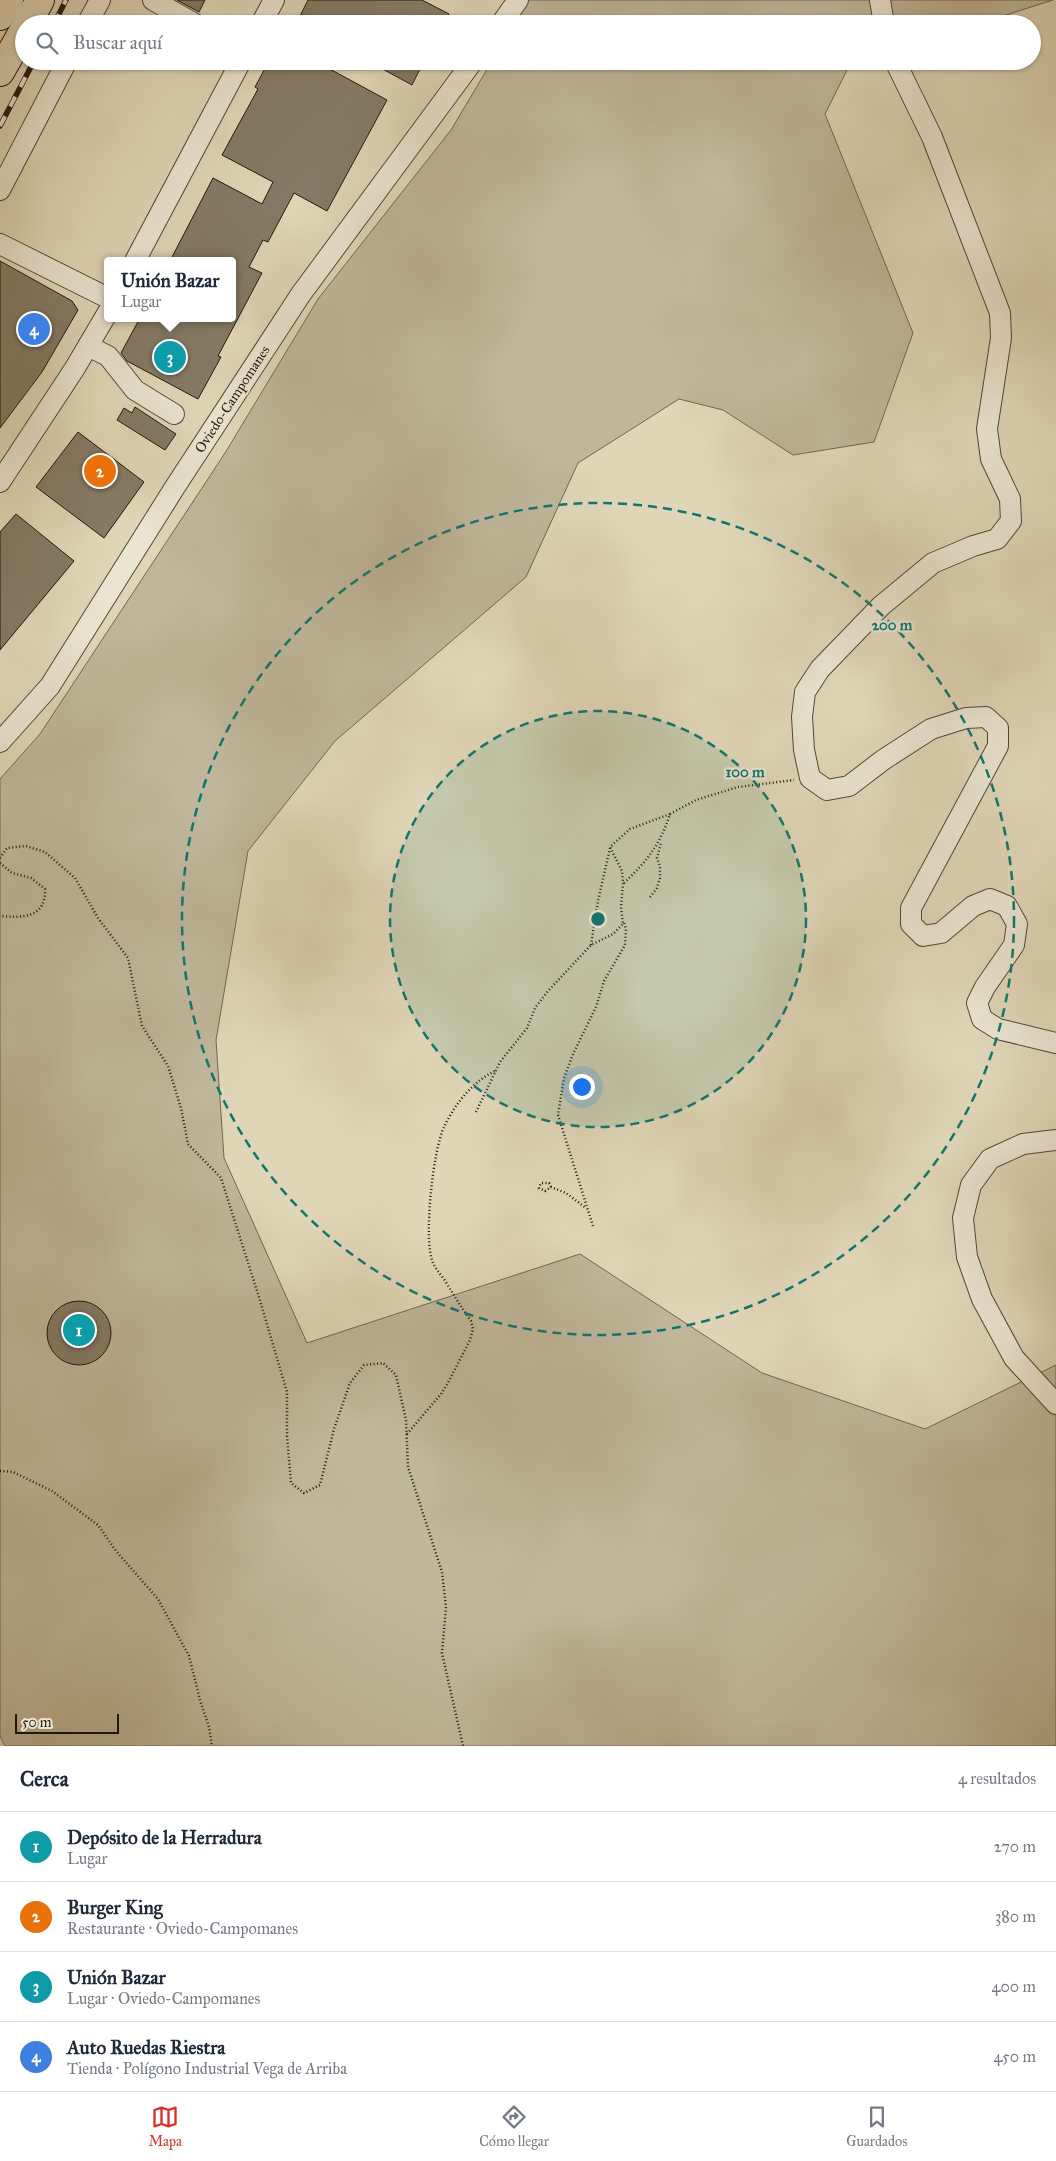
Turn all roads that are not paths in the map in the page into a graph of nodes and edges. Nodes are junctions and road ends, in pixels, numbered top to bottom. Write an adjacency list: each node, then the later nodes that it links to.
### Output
1 (9, 0): 14 (highway)
2 (40, 0): 8 (highway)
3 (100, 0): 9 (street)
4 (153, 0): 10 (street)
5 (518, 0): 12 (street)
6 (880, 0): 13 (street)
7 (271, 1): 11 (street)
8 (32, 15)
9 (92, 15)
10 (179, 15)
11 (265, 15)
12 (507, 15)
13 (882, 15)
14 (0, 16)
15 (15, 46): 20 (highway)
16 (63, 70): 21 (street)
17 (236, 70): 23 (street)
18 (466, 70): 29 (street, Oviedo-Campomanes)
19 (899, 70): 30 (street)
20 (0, 72)
21 (0, 190)
22 (0, 244): 24 (street)
23 (137, 257)
24 (104, 296)
25 (104, 319): 26 (street)
26 (88, 346): 27 (street); 28 (street)
27 (174, 414)
28 (0, 482)
29 (0, 742)
30 (1056, 1043)
31 (1056, 1140): 32 (street)
32 (1056, 1404)

